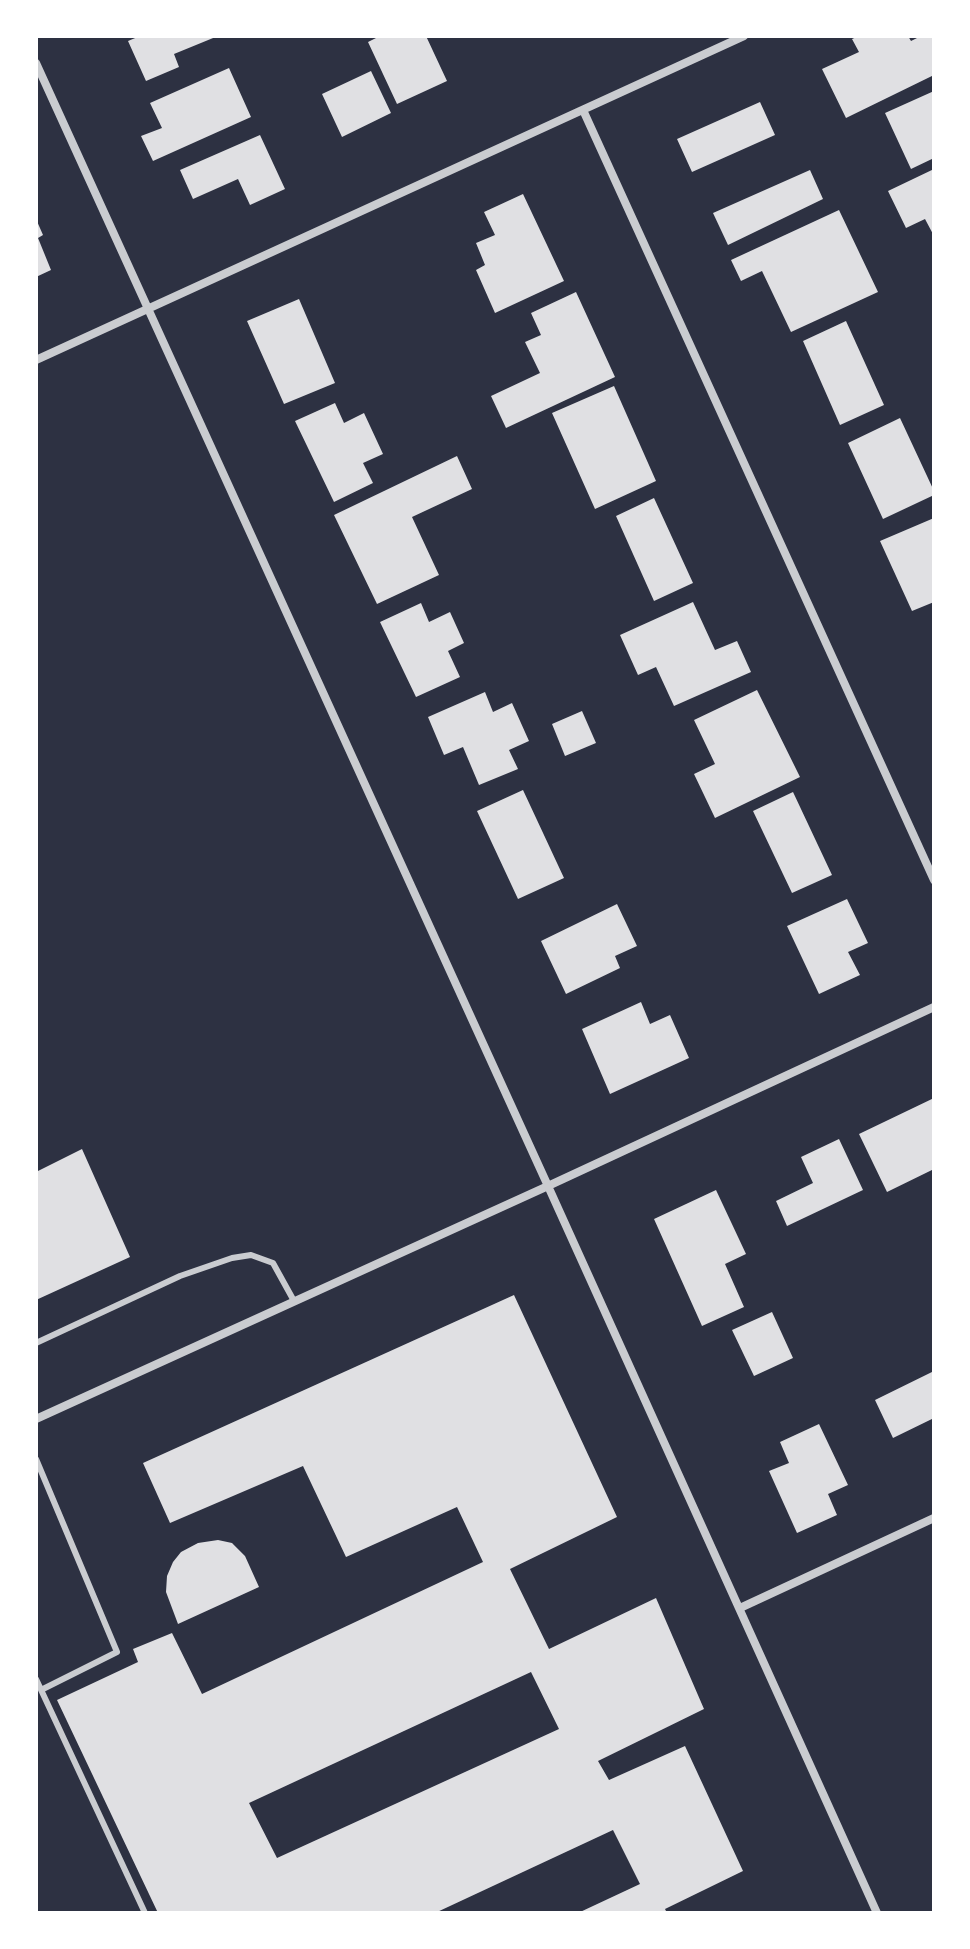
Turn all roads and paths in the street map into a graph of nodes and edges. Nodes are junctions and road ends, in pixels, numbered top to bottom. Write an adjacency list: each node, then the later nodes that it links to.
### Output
1 (744, 36): 3 (street)
2 (36, 63): 4 (street)
3 (583, 110): 4 (street); 6 (street)
4 (148, 309): 5 (street); 8 (street)
5 (36, 360)
6 (934, 880)
7 (934, 1007): 8 (street)
8 (548, 1186): 9 (street); 14 (street)
9 (294, 1301): 10 (lane); 11 (street)
10 (36, 1343)
11 (36, 1419)
12 (36, 1459): 16 (lane)
13 (934, 1518): 14 (street)
14 (740, 1608): 18 (street)
15 (36, 1679): 16 (lane)
16 (41, 1690): 17 (lane)
17 (145, 1913)
18 (877, 1913)

